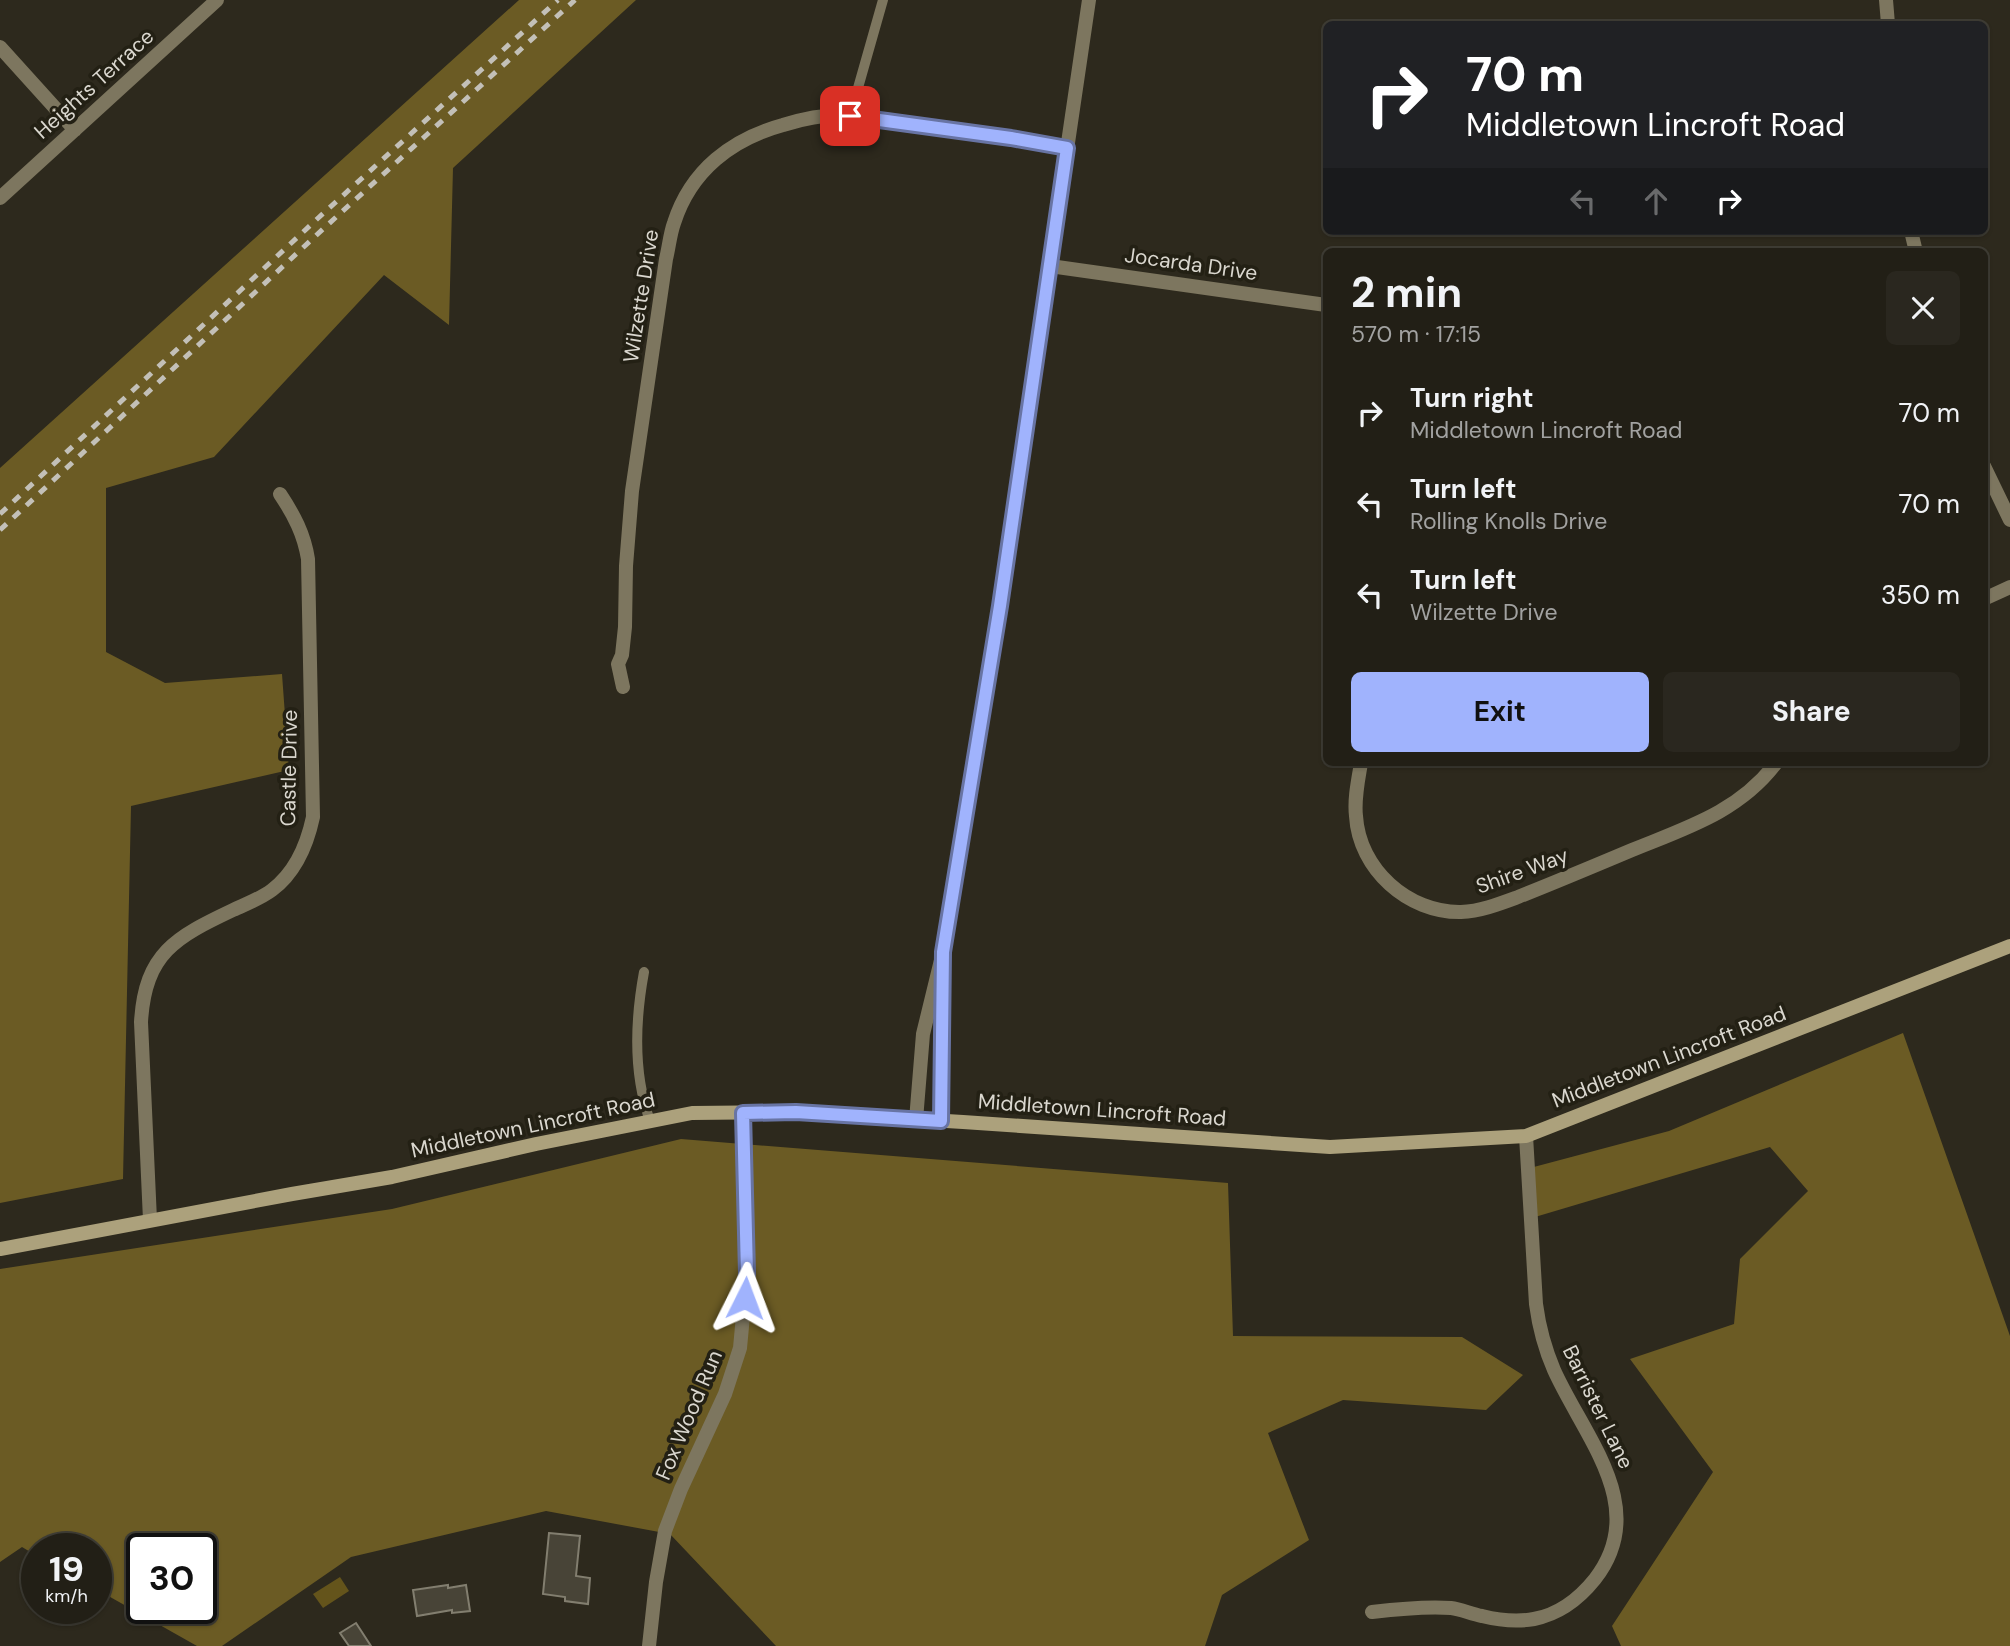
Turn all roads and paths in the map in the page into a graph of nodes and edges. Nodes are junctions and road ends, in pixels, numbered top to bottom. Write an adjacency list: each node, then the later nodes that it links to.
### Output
1 (217, 0): 8 (street, Heights Terrace)
2 (883, 0): 7 (lane)
3 (1089, 0): 9 (street)
4 (1886, 0): 5 (street)
5 (1888, 21)
6 (0, 47): 8 (street)
7 (850, 116): 9 (street, Wilzette Drive); 18 (street, Wilzette Drive)
8 (75, 130): 10 (street, Heights Terrace)
9 (1067, 148): 11 (street)
10 (0, 198)
11 (1050, 266): 12 (street, Jocarda Drive); 22 (street)
12 (1323, 305)
13 (1988, 474): 15 (street)
14 (280, 494): 29 (street, Castle Drive)
15 (2010, 520)
16 (2010, 587): 17 (street)
17 (1988, 597)
18 (623, 687)
19 (1361, 766): 20 (street, Shire Way)
20 (1774, 766)
21 (2010, 946): 28 (main road, Middletown Lincroft Road)
22 (943, 952): 25 (street); 27 (street)
23 (644, 972): 26 (lane)
24 (743, 1113): 25 (main road, Middletown Lincroft Road); 26 (main road, Middletown Lincroft Road); 32 (street, Fox Wood Run)
25 (916, 1120): 27 (main road, Middletown Lincroft Road)
26 (650, 1121): 29 (main road, Middletown Lincroft Road)
27 (941, 1121): 28 (main road, Middletown Lincroft Road)
28 (1526, 1136): 31 (street, Barrister Lane)
29 (150, 1220): 30 (main road, Middletown Lincroft Road)
30 (0, 1249)
31 (1372, 1612)
32 (649, 1646)

